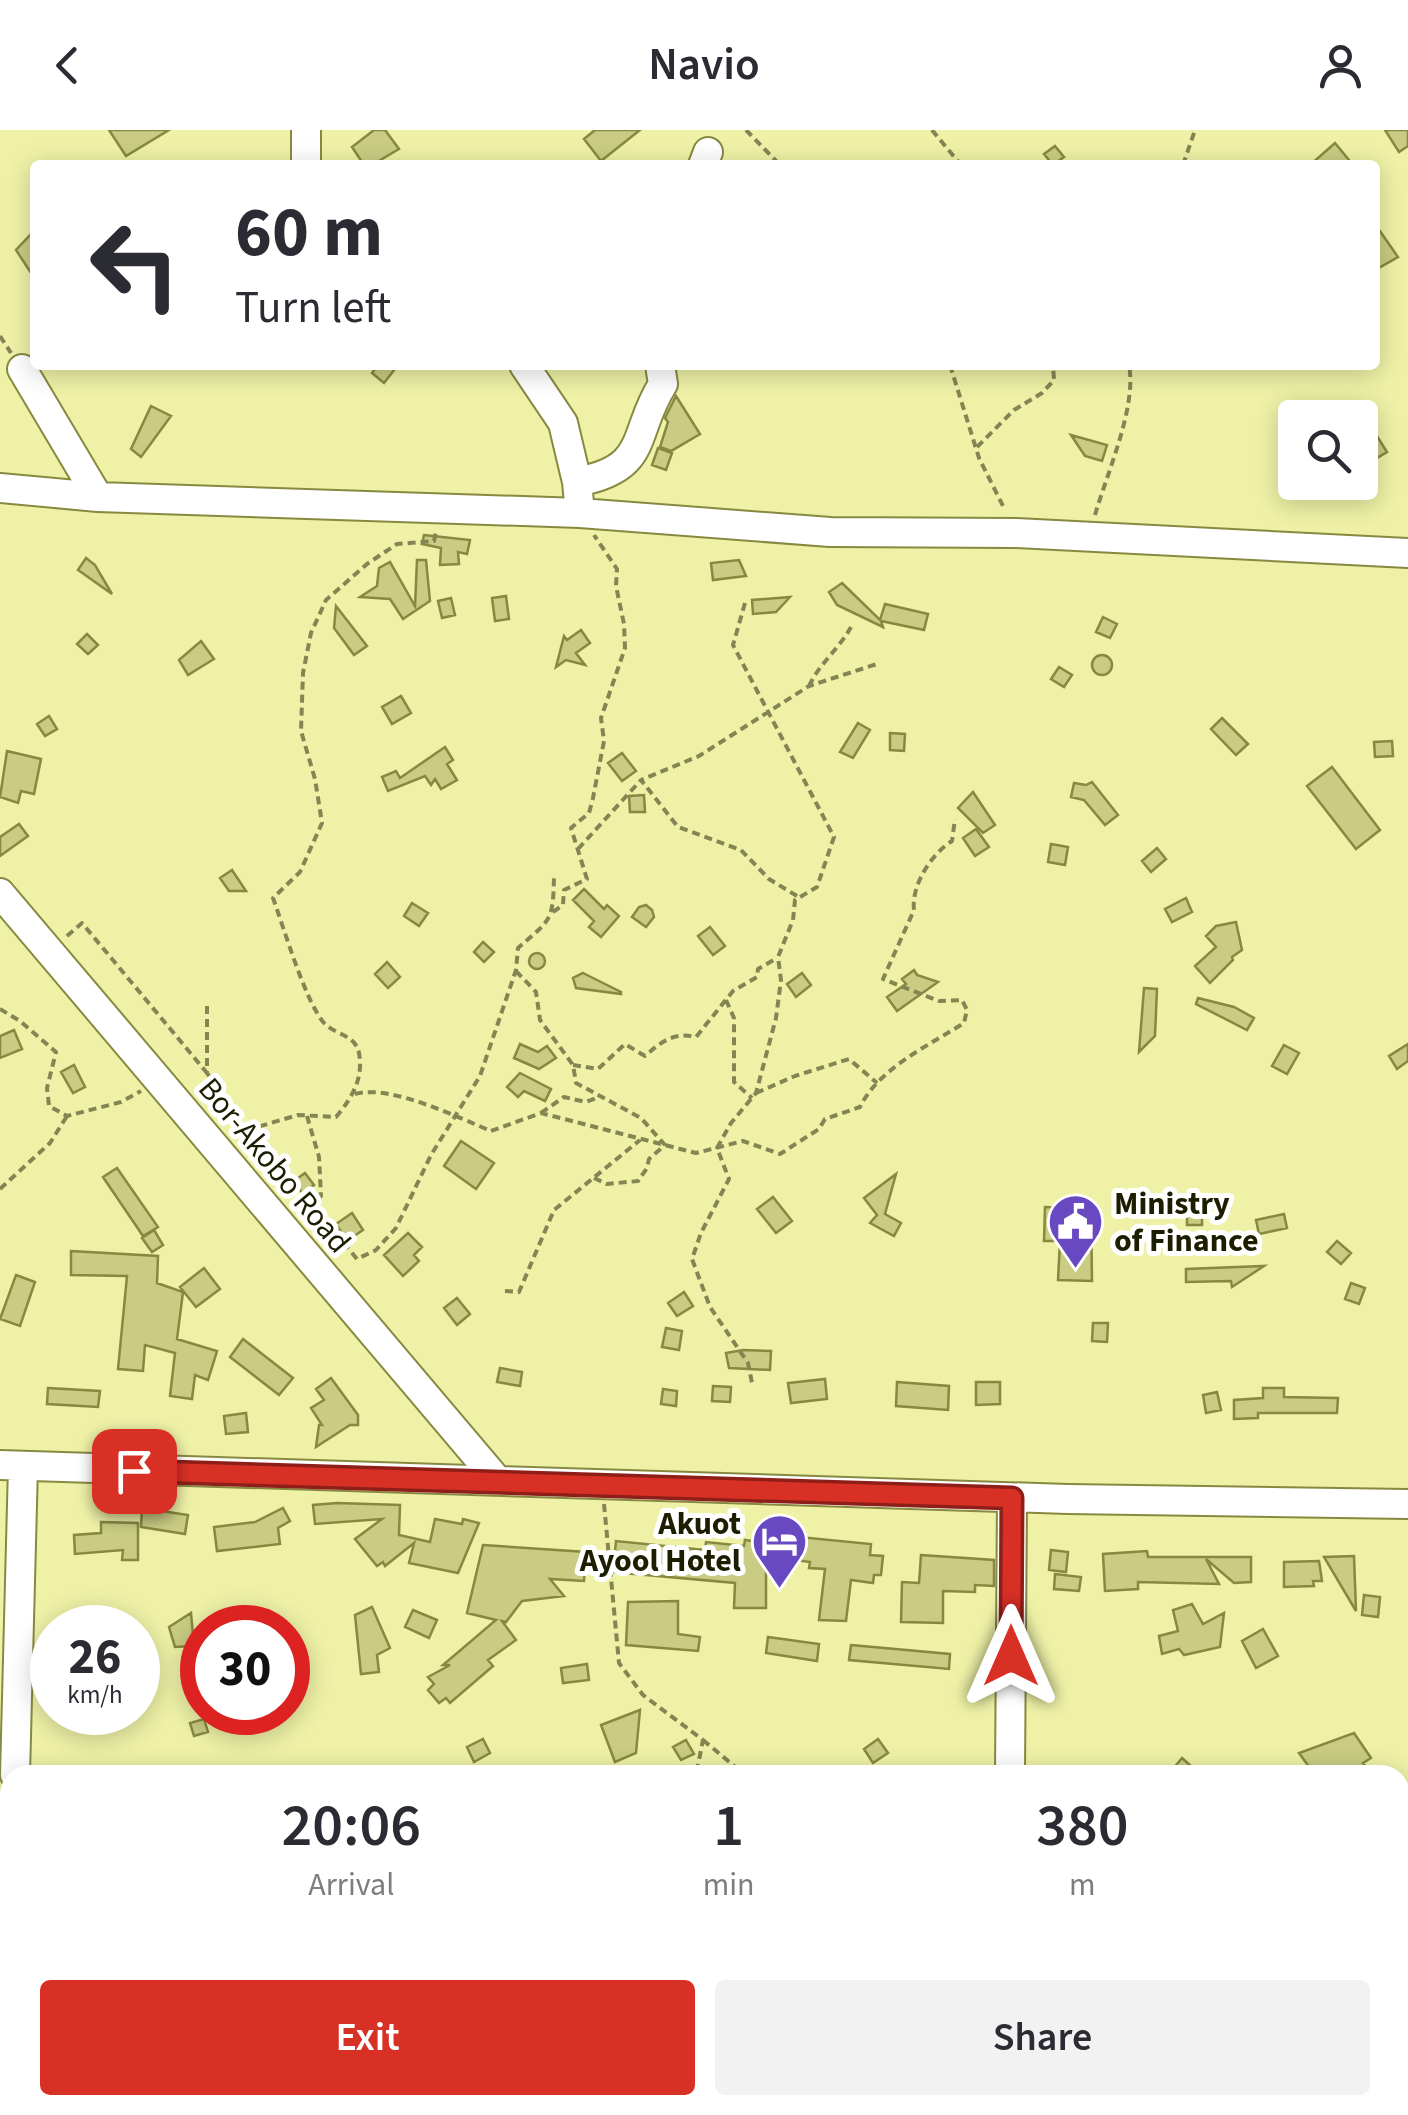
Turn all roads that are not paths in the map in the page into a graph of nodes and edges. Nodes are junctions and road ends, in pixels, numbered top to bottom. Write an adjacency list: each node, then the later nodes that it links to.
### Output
1 (306, 130): 2 (street)
2 (306, 160)
3 (22, 369): 8 (street)
4 (527, 370): 6 (street)
5 (661, 370): 6 (street)
6 (577, 482): 9 (street)
7 (0, 488): 8 (street)
8 (98, 497): 9 (street)
9 (580, 514): 10 (street)
10 (1408, 553)
11 (0, 893): 13 (street, Bor-Akobo Road)
12 (11, 1466): 13 (street); 16 (street)
13 (498, 1481): 14 (street)
14 (1012, 1498): 15 (street); 17 (street)
15 (1408, 1504)
16 (16, 1765)
17 (1010, 1765)

